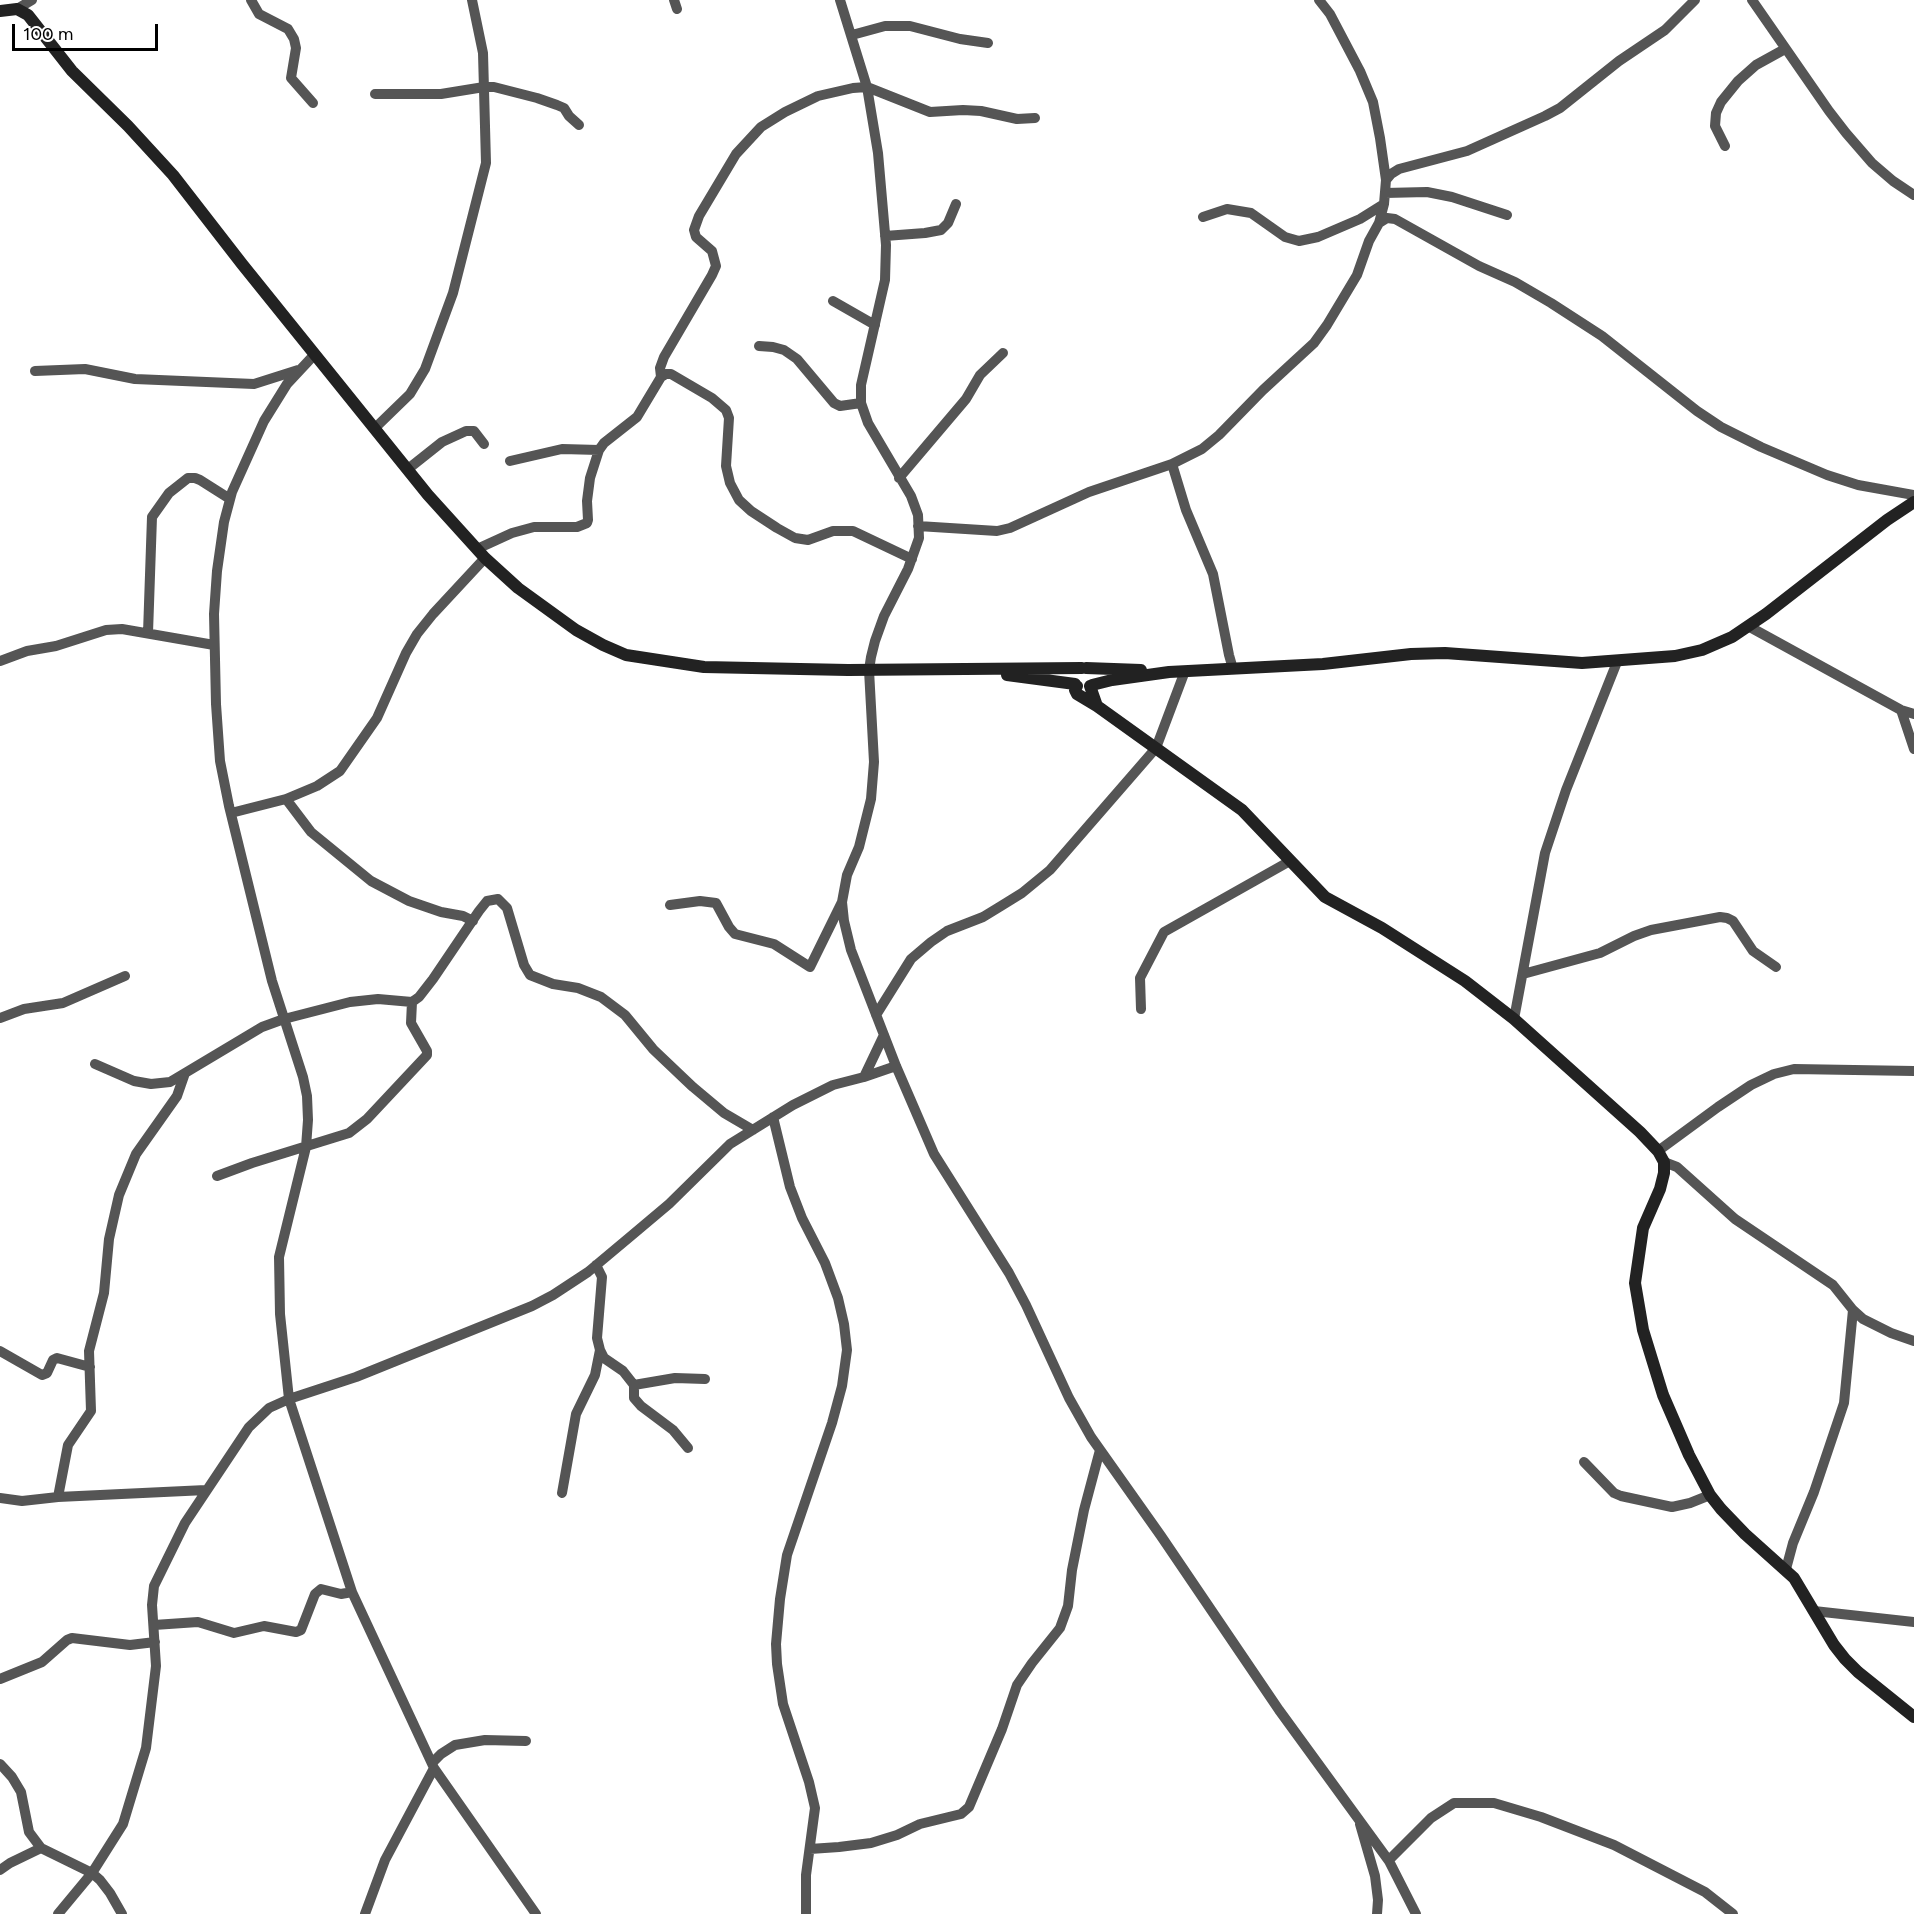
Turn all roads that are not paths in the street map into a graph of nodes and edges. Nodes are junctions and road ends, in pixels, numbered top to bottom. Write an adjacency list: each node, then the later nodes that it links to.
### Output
1 (32, 0): 8 (street)
2 (250, 0): 16 (street)
3 (472, 0): 13 (street)
4 (840, 0): 10 (street)
5 (1319, 0): 20 (street)
6 (1695, 0): 20 (street)
7 (1752, 0): 12 (street)
8 (17, 9): 9 (main road); 32 (main road)
9 (0, 10)
10 (852, 35): 11 (street); 14 (street)
11 (988, 43)
12 (1785, 49): 19 (street); 21 (street)
13 (484, 87): 15 (street); 18 (street); 37 (street)
14 (867, 87): 17 (street); 27 (street); 35 (street)
15 (375, 94)
16 (313, 103)
17 (1035, 118)
18 (579, 125)
19 (1725, 146)
20 (1386, 180): 22 (street)
21 (1914, 195)
22 (1384, 198): 24 (street); 25 (street); 26 (street)
23 (956, 204): 27 (street)
24 (1507, 215)
25 (1203, 217)
26 (1378, 223): 41 (street); 44 (street)
27 (885, 236): 29 (street)
28 (833, 301): 29 (street)
29 (875, 325): 36 (street)
30 (759, 346): 36 (street)
31 (1003, 353): 43 (street)
32 (315, 354): 33 (street); 37 (main road)
33 (298, 370): 34 (street); 45 (street)
34 (35, 371)
35 (660, 377): 39 (street); 49 (street)
36 (861, 403): 43 (street)
37 (375, 428): 42 (main road)
38 (484, 444): 42 (street)
39 (599, 450): 40 (street); 48 (street)
40 (510, 461)
41 (1172, 464): 47 (street); 56 (street)
42 (408, 470): 48 (main road)
43 (899, 478): 47 (street)
44 (1914, 495)
45 (230, 499): 51 (street); 52 (street)
46 (1914, 502): 50 (main road)
47 (918, 526): 49 (street)
48 (481, 553): 57 (main road); 68 (street)
49 (912, 559): 57 (street)
50 (1748, 626): 54 (main road); 64 (street)
51 (148, 633): 52 (street); 53 (street)
52 (214, 645): 69 (street)
53 (0, 661)
54 (1617, 662): 56 (main road); 75 (street)
55 (1084, 668): 58 (main road); 60 (main road); 61 (main road); 62 (main road)
56 (1233, 669): 59 (main road)
57 (870, 670): 58 (main road); 71 (street)
58 (973, 670): 61 (main road)
59 (1185, 671): 60 (main road); 66 (street)
60 (1169, 672): 62 (main road)
61 (1076, 685): 62 (main road); 63 (main road)
62 (1091, 686): 63 (main road)
63 (1097, 706): 66 (main road)
64 (1901, 710): 65 (street); 67 (street)
65 (1914, 714)
66 (1156, 748): 70 (main road); 79 (street)
67 (1914, 749)
68 (286, 799): 69 (street); 73 (street)
69 (231, 813): 81 (street)
70 (1290, 861): 78 (street); 82 (main road)
71 (842, 902): 72 (street); 79 (street)
72 (670, 905)
73 (473, 921): 77 (street); 90 (street)
74 (1776, 967): 75 (street)
75 (1523, 974): 82 (street)
76 (124, 976): 80 (street)
77 (412, 1002): 81 (street); 91 (street)
78 (1142, 1009)
79 (876, 1015): 83 (street)
80 (0, 1018)
81 (284, 1019): 87 (street); 91 (street)
82 (1514, 1019): 92 (main road)
83 (884, 1035): 85 (street); 88 (street)
84 (95, 1064): 87 (street)
85 (896, 1066): 88 (street); 104 (street)
86 (1914, 1071): 92 (street)
87 (185, 1073): 99 (street)
88 (864, 1077): 89 (street)
89 (773, 1117): 90 (street); 124 (street)
90 (753, 1130): 94 (street)
91 (306, 1147): 93 (street); 102 (street)
92 (1661, 1157): 95 (street); 108 (main road)
93 (217, 1176)
94 (596, 1265): 97 (street); 102 (street)
95 (1853, 1310): 96 (street); 111 (street)
96 (1914, 1341)
97 (600, 1350): 101 (street); 107 (street)
98 (0, 1352): 99 (street)
99 (90, 1367): 109 (street)
100 (705, 1379): 101 (street)
101 (634, 1385): 103 (street)
102 (289, 1399): 106 (street); 112 (street)
103 (688, 1448)
104 (1100, 1450): 122 (street); 124 (street)
105 (1584, 1462): 108 (street)
106 (206, 1490): 109 (street); 115 (street)
107 (562, 1493)
108 (1710, 1495): 111 (main road)
109 (58, 1497): 110 (street)
110 (0, 1498)
111 (1786, 1569): 113 (main road)
112 (352, 1592): 115 (street); 121 (street)
113 (1814, 1611): 114 (street); 118 (main road)
114 (1914, 1622)
115 (154, 1625): 116 (street)
116 (155, 1642): 117 (street); 127 (street)
117 (0, 1679)
118 (1914, 1717)
119 (526, 1741): 121 (street)
120 (0, 1764): 123 (street)
121 (433, 1765): 130 (street); 131 (street)
122 (1357, 1815): 125 (street); 133 (street)
123 (41, 1848): 126 (street); 127 (street)
124 (810, 1849): 132 (street)
125 (1389, 1860): 134 (street); 135 (street)
126 (0, 1870)
127 (92, 1873): 128 (street); 129 (street)
128 (58, 1914)
129 (122, 1914)
130 (365, 1914)
131 (536, 1914)
132 (806, 1914)
133 (1377, 1914)
134 (1416, 1914)
135 (1733, 1914)

